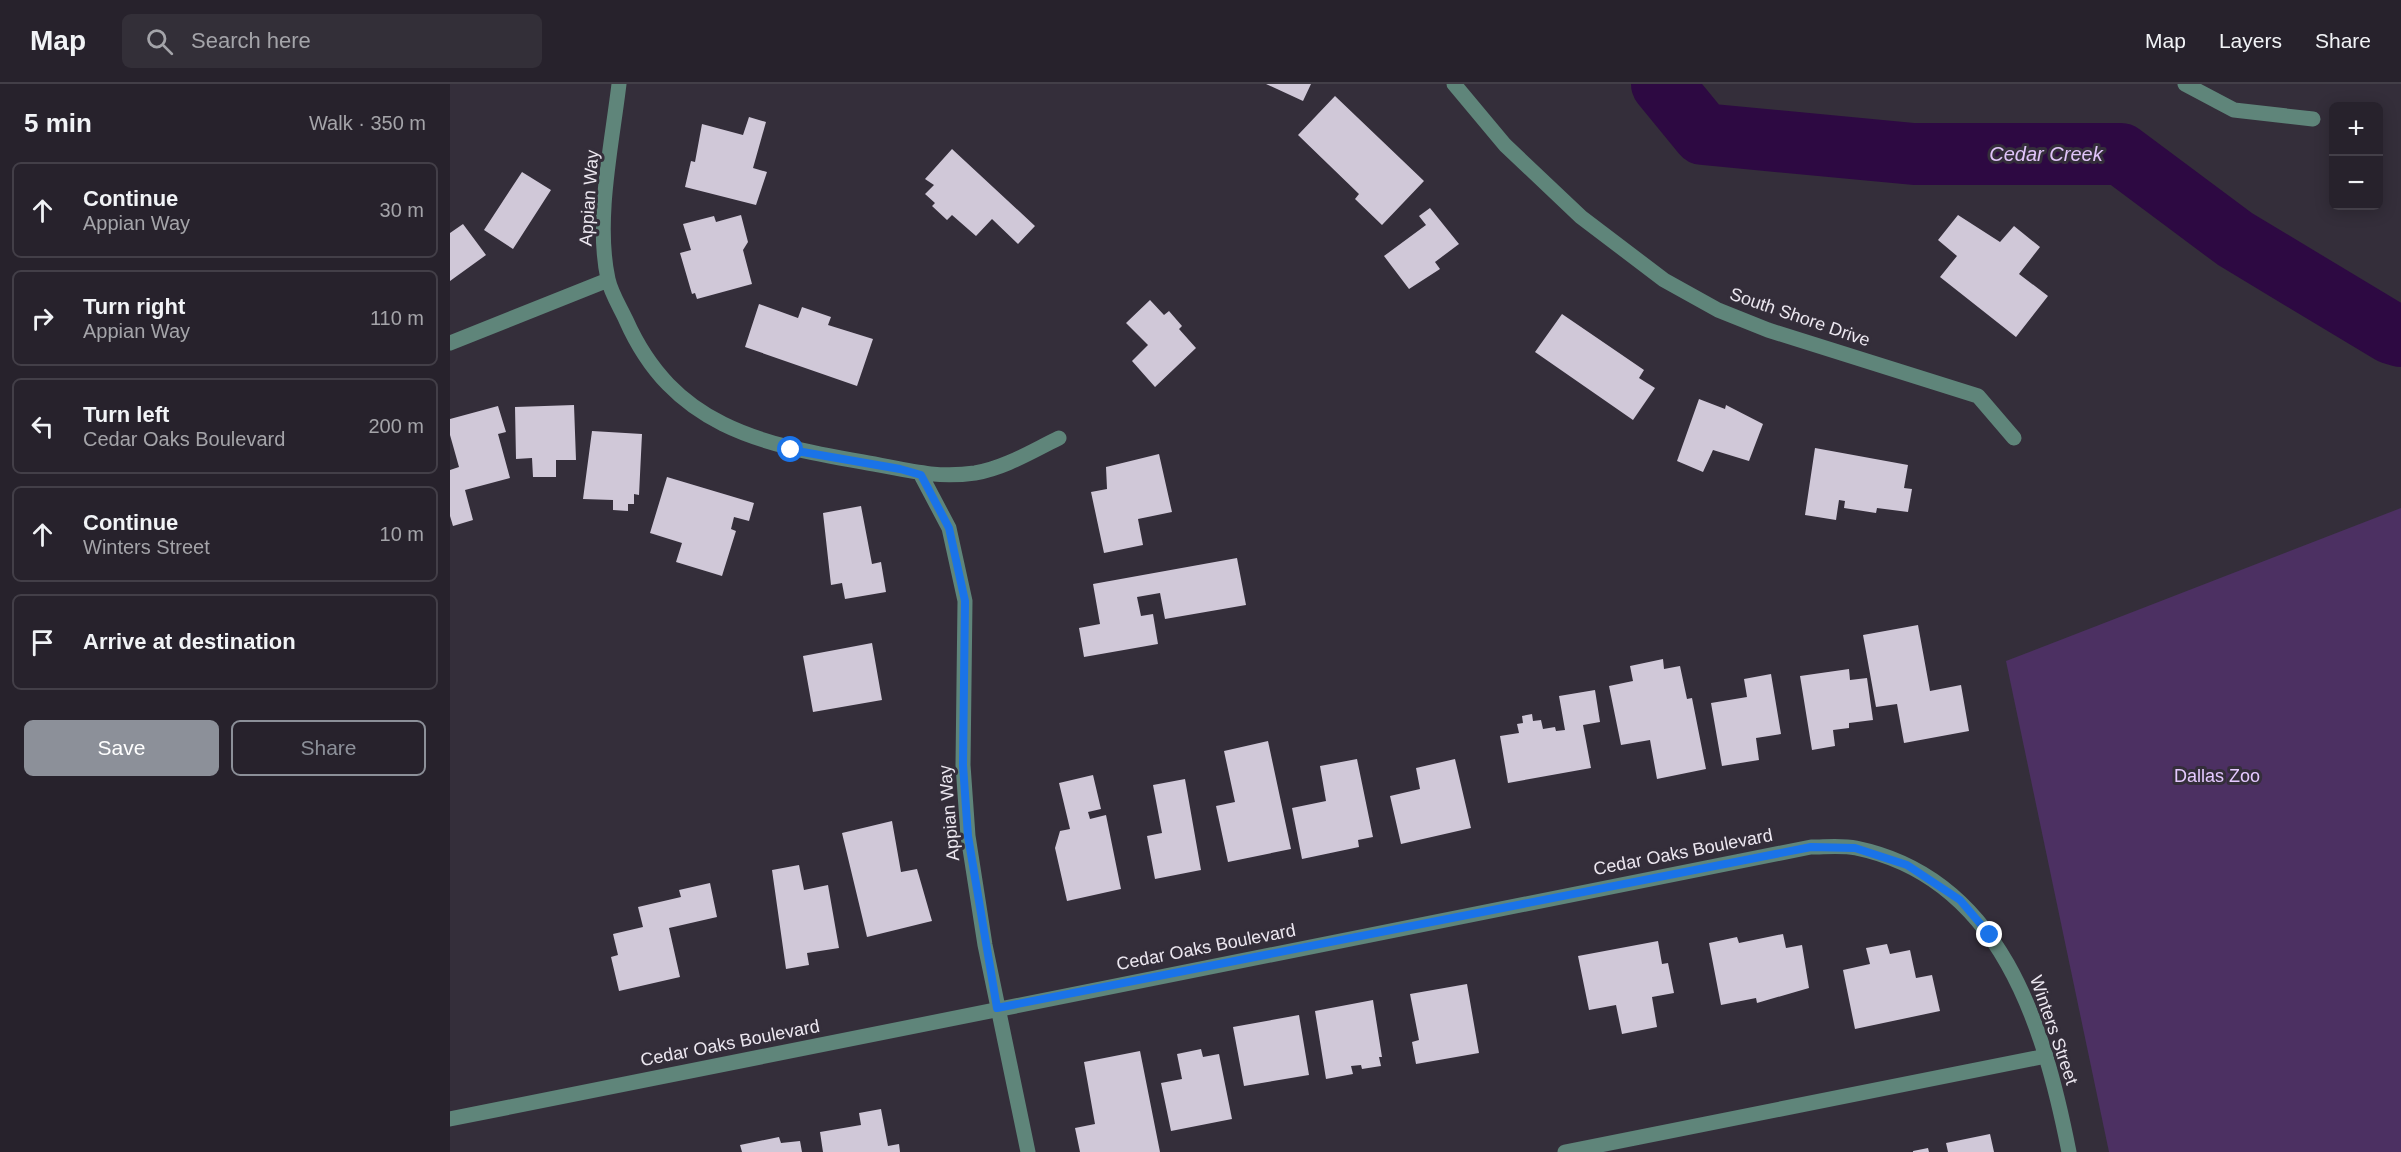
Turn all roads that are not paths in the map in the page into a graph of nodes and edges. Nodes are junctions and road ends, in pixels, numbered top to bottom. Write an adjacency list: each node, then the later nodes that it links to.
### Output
1 (619, 84): 5 (street, Appian Way)
2 (1454, 84): 8 (street, South Shore Drive)
3 (2185, 84): 4 (street)
4 (2313, 120)
5 (608, 280): 6 (street); 9 (street, Appian Way)
6 (450, 343)
7 (1059, 438): 9 (street, Appian Way)
8 (2014, 438)
9 (921, 475): 11 (street, Appian Way)
10 (1960, 900): 11 (street, Cedar Oaks Boulevard); 12 (street, Winters Street)
11 (997, 1008): 13 (street, Cedar Oaks Boulevard); 14 (street, Appian Way)
12 (2046, 1056): 15 (street); 16 (street, Winters Street)
13 (450, 1119)
14 (1028, 1152)
15 (1564, 1152)
16 (2069, 1152)

